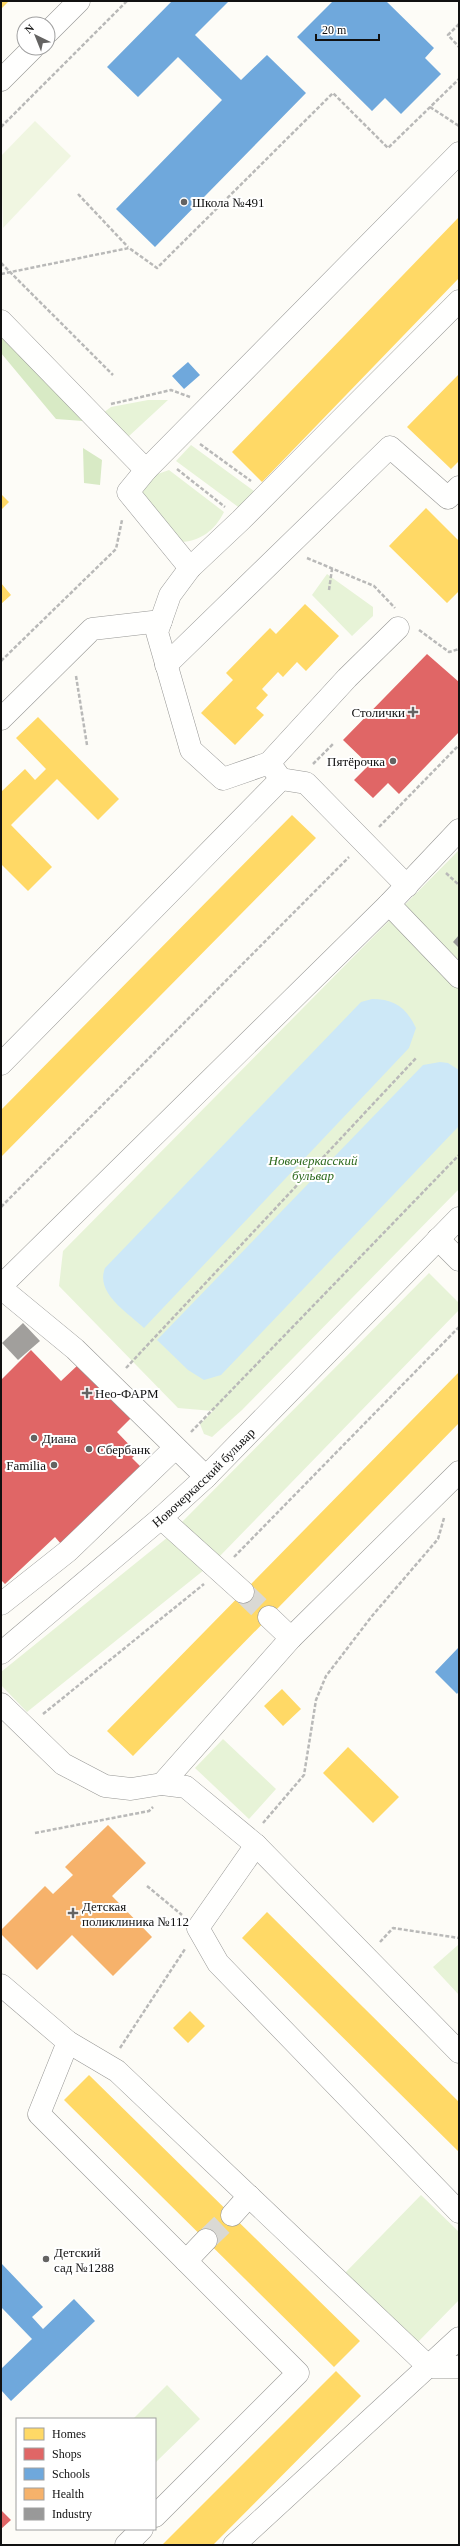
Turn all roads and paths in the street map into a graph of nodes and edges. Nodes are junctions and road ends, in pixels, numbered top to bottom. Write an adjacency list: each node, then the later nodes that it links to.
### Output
1 (79, 1): 3 (street)
2 (127, 1): 11 (path)
3 (56, 24)
4 (459, 24): 5 (path)
5 (459, 47)
6 (24, 56): 8 (street)
7 (459, 79): 9 (path)
8 (1, 80)
9 (430, 107): 10 (path); 14 (path)
10 (459, 126)
11 (1, 127)
12 (459, 154): 21 (street)
13 (78, 194): 14 (path)
14 (129, 248): 16 (path)
15 (1, 263): 16 (path)
16 (10, 272): 17 (path); 20 (path)
17 (1, 274)
18 (459, 300): 27 (street)
19 (1, 321): 22 (street)
20 (113, 375)
21 (211, 404): 22 (path); 23 (street)
22 (87, 410): 24 (street)
23 (184, 432): 24 (street); 27 (path)
24 (146, 470): 26 (street); 28 (path)
25 (459, 488): 29 (street)
26 (128, 492): 30 (street); 37 (path)
27 (268, 493): 28 (street)
28 (241, 520): 30 (street)
29 (286, 550): 31 (path); 38 (street)
30 (190, 568): 33 (street)
31 (332, 569): 32 (path); 34 (path)
32 (329, 590)
33 (160, 621): 35 (street); 38 (street)
34 (406, 624): 36 (path); 42 (street)
35 (72, 649): 39 (street); 40 (path)
36 (459, 649)
37 (1, 661)
38 (166, 665): 42 (street)
39 (1, 720)
40 (87, 745)
41 (459, 745): 44 (path)
42 (275, 771): 44 (street); 51 (street)
43 (459, 830): 47 (street)
44 (363, 843): 47 (street); 53 (path)
45 (444, 871): 46 (path)
46 (459, 885)
47 (406, 886): 48 (street)
48 (389, 904): 49 (street); 57 (street)
49 (459, 977)
50 (417, 1057): 59 (path)
51 (1, 1064)
52 (459, 1155): 60 (path)
53 (1, 1207)
54 (459, 1218): 55 (street, Новочеркасский бульвар)
55 (438, 1239): 56 (street); 62 (street, Новочеркасский бульвар)
56 (459, 1260)
57 (1, 1287): 59 (street)
58 (459, 1327): 65 (path)
59 (111, 1385): 60 (street)
60 (176, 1448): 62 (street); 67 (street)
61 (459, 1472): 69 (street)
62 (206, 1477): 64 (street, Новочеркасский бульвар)
63 (446, 1512): 75 (path)
64 (161, 1518): 65 (street); 70 (street, Новочеркасский бульвар)
65 (220, 1571): 66 (street); 72 (path)
66 (243, 1592)
67 (1, 1604)
68 (269, 1617): 69 (street)
69 (291, 1638): 73 (street)
70 (1, 1653)
71 (1, 1704): 72 (street)
72 (25, 1728): 73 (street)
73 (167, 1785): 74 (path); 75 (street)
74 (35, 1833)
75 (253, 1842): 77 (street); 79 (street)
76 (147, 1886): 77 (path)
77 (198, 1928): 83 (path); 85 (street)
78 (459, 1938): 79 (path)
79 (366, 1957): 82 (street)
80 (1, 1986): 81 (street)
81 (68, 2042): 83 (street); 88 (street)
82 (459, 2052)
83 (108, 2066): 84 (street)
84 (249, 2196): 86 (street); 90 (street)
85 (459, 2212)
86 (232, 2215)
87 (206, 2240): 88 (street)
88 (186, 2261): 92 (street)
89 (459, 2338): 90 (street)
90 (429, 2367): 91 (street); 95 (street)
91 (459, 2367)
92 (156, 2515)
93 (141, 2530): 94 (street)
94 (126, 2545)
95 (234, 2545)

